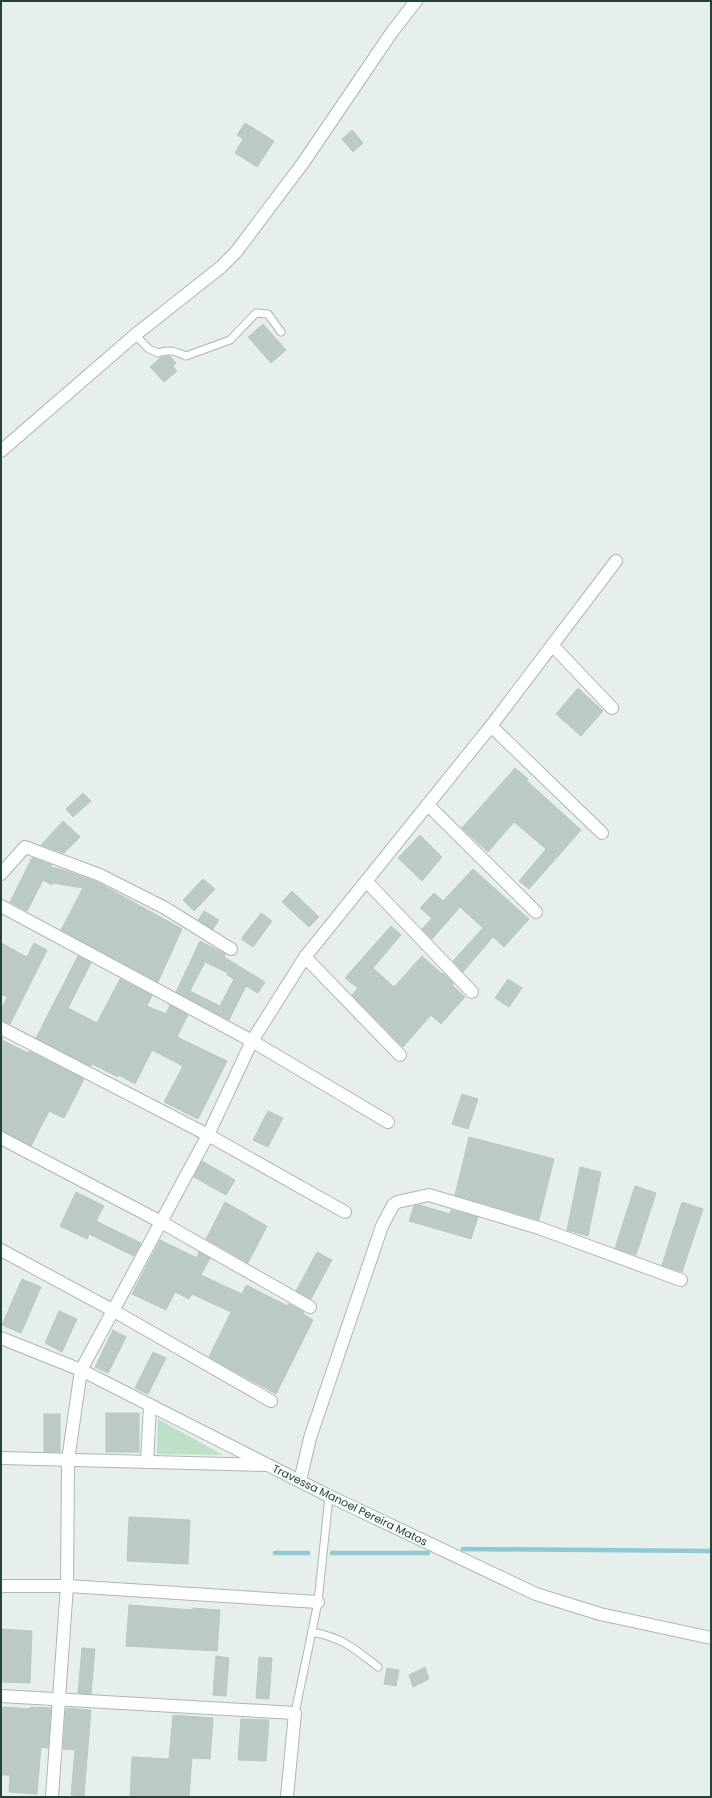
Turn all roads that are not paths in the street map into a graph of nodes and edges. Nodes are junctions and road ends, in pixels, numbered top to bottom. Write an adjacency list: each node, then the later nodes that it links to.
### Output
1 (416, 1): 3 (street)
2 (281, 332): 3 (lane)
3 (135, 335): 4 (street)
4 (1, 451)
5 (616, 561): 6 (street)
6 (553, 646): 7 (street); 8 (street)
7 (612, 708)
8 (491, 726): 9 (street); 10 (street)
9 (428, 805): 12 (street); 14 (street)
10 (602, 833)
11 (1, 874): 15 (street)
12 (367, 882): 16 (street); 17 (street)
13 (1, 907): 19 (street)
14 (536, 912)
15 (231, 949)
16 (306, 957): 19 (street); 20 (street)
17 (472, 992)
18 (1, 1028): 22 (street)
19 (252, 1041): 21 (street); 22 (street)
20 (400, 1055)
21 (388, 1122)
22 (208, 1135): 24 (street); 25 (street)
23 (1, 1138): 25 (street)
24 (345, 1212)
25 (161, 1222): 28 (street); 29 (street)
26 (1, 1250): 29 (street)
27 (681, 1280): 38 (street)
28 (310, 1307)
29 (114, 1311): 31 (street); 32 (street)
30 (1, 1338): 31 (street, Travessa Manoel Pereira Matos)
31 (81, 1370): 33 (street, Travessa Manoel Pereira Matos); 35 (street)
32 (271, 1402)
33 (150, 1405): 36 (street); 37 (street, Travessa Manoel Pereira Matos)
34 (1, 1458): 35 (street)
35 (68, 1460): 36 (street); 41 (street)
36 (147, 1462): 37 (street)
37 (270, 1465): 38 (street, Travessa Manoel Pereira Matos)
38 (300, 1481): 39 (street, Travessa Manoel Pereira Matos)
39 (329, 1496): 42 (lane); 44 (street, Travessa Manoel Pereira Matos)
40 (1, 1586): 41 (street)
41 (67, 1586): 42 (street); 47 (street)
42 (318, 1602): 43 (lane)
43 (312, 1632): 45 (lane); 48 (lane)
44 (711, 1638)
45 (378, 1667)
46 (1, 1696): 47 (street)
47 (58, 1698): 48 (street); 49 (street)
48 (295, 1713): 50 (street)
49 (52, 1797)
50 (287, 1797)

